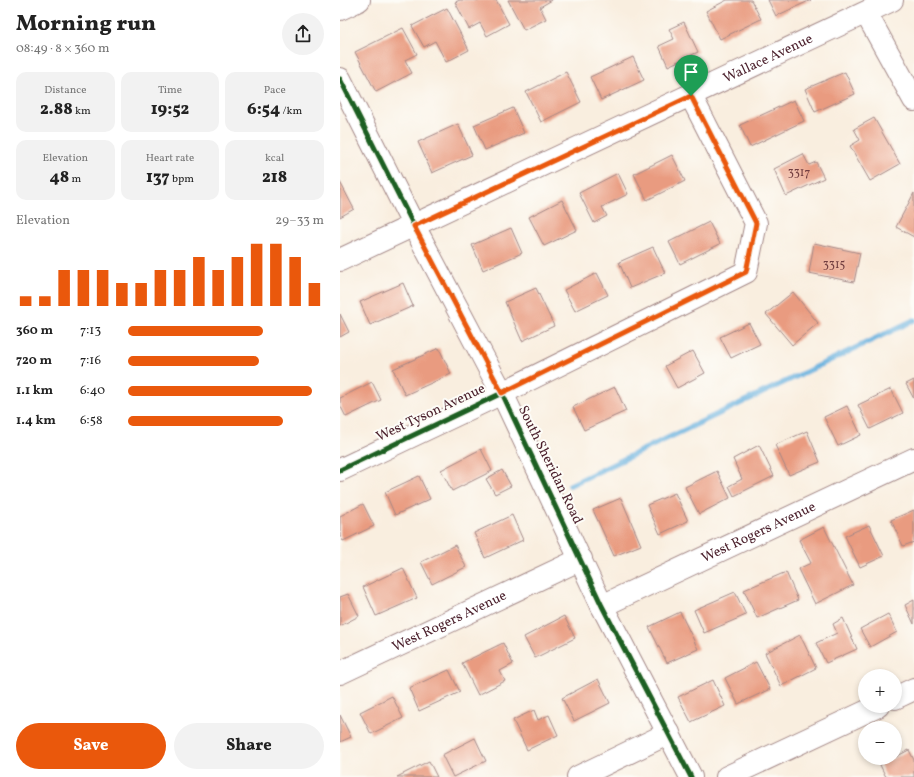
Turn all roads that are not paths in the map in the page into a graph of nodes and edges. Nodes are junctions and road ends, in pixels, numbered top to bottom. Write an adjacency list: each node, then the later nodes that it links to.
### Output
1 (359, 0): 3 (street)
2 (892, 0): 4 (street, Wallace Avenue)
3 (340, 9)
4 (866, 13): 6 (street, Wallace Avenue); 7 (street)
5 (340, 79): 8 (street, South Sheridan Road)
6 (691, 96): 8 (street, Wallace Avenue); 10 (street, West Tyson Avenue)
7 (914, 100)
8 (414, 226): 9 (street, Wallace Avenue); 10 (street, South Sheridan Road)
9 (340, 260)
10 (502, 393): 12 (street, West Tyson Avenue); 13 (street, South Sheridan Road)
11 (914, 458): 14 (street, West Rogers Avenue)
12 (340, 470)
13 (581, 559): 14 (street, South Sheridan Road); 15 (street, West Rogers Avenue)
14 (602, 606): 19 (street, South Sheridan Road)
15 (340, 673)
16 (914, 689): 17 (street)
17 (902, 695)
18 (863, 713): 22 (street)
19 (669, 733): 20 (street); 21 (street, South Sheridan Road)
20 (578, 777)
21 (691, 777)
22 (727, 777)

